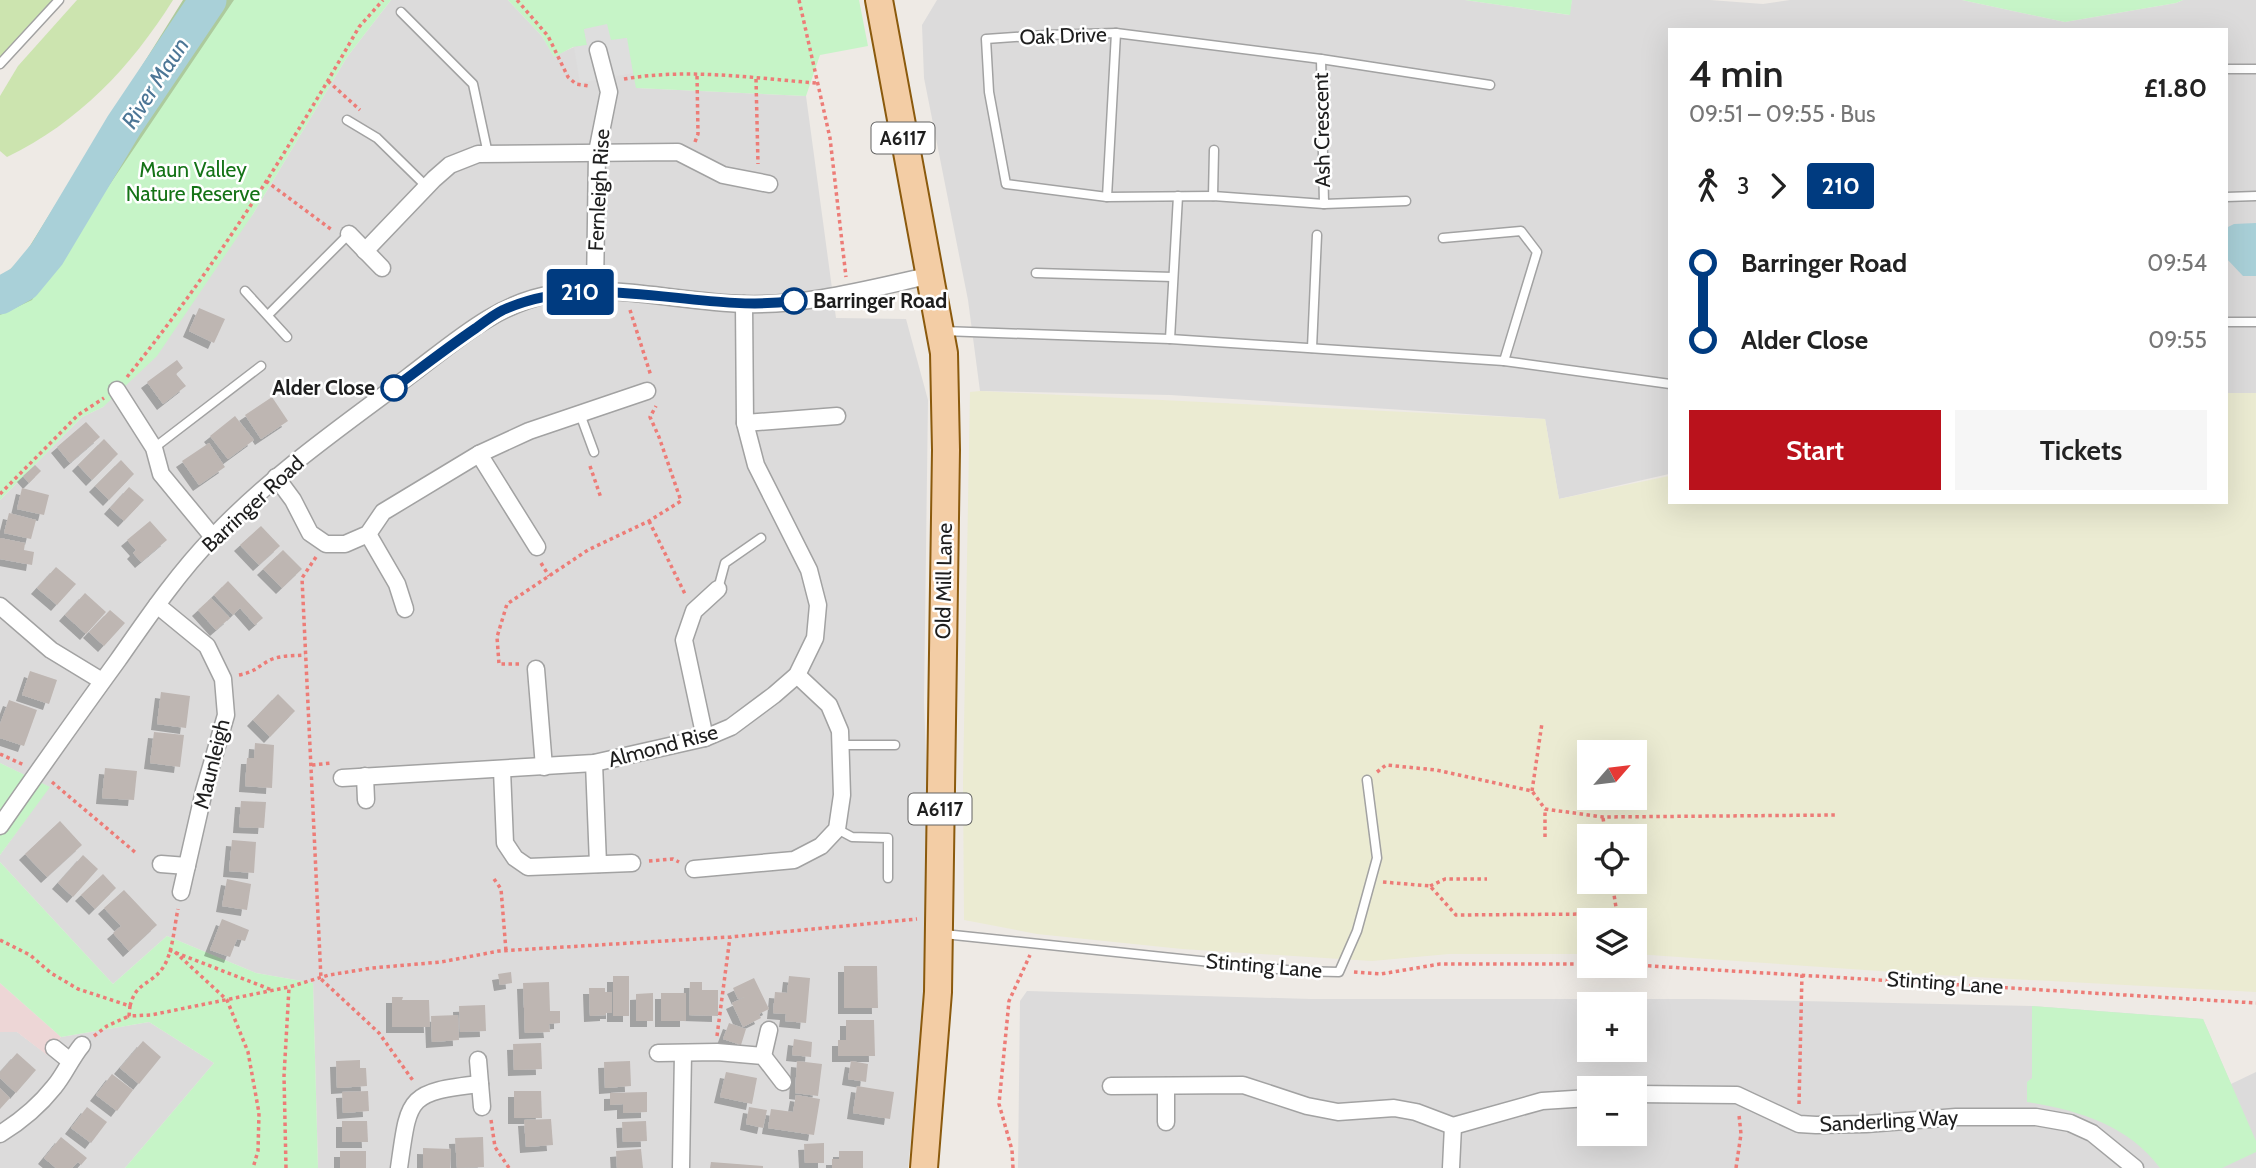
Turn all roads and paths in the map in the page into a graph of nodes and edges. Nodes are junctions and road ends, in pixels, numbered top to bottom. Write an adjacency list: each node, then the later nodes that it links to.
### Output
1 (59, 0): 10 (lane)
2 (383, 0): 24 (path)
3 (517, 0): 15 (path)
4 (799, 0): 16 (path)
5 (879, 0): 40 (main road, Old Mill Lane / A6117)
6 (401, 12): 22 (lane)
7 (1116, 33): 9 (lane, Oak Drive); 30 (lane); 30 (lane, Oak Drive)
8 (598, 50): 15 (street, Fernleigh Rise)
9 (1321, 59): 17 (lane, Oak Drive); 33 (lane, Ash Crescent)
10 (0, 64)
11 (2228, 69): 12 (lane)
12 (2256, 69)
13 (697, 75): 14 (path); 15 (path); 19 (path)
14 (756, 79): 16 (path); 23 (path)
15 (606, 82): 21 (street, Fernleigh Rise)
16 (816, 83): 45 (path)
17 (1490, 85)
18 (347, 120): 26 (lane)
19 (694, 146)
20 (1214, 150): 28 (lane)
21 (597, 152): 22 (street); 25 (street); 42 (street, Fernleigh Rise)
22 (488, 154): 26 (street)
23 (758, 162)
24 (266, 181): 34 (path); 57 (path)
25 (769, 184)
26 (426, 186): 37 (street)
27 (1178, 196): 28 (lane, Oak Drive); 30 (lane, Oak Drive); 41 (lane)
28 (1213, 196): 33 (lane, Oak Drive)
29 (2256, 196): 31 (lane)
30 (1107, 197)
31 (2228, 197)
32 (1406, 201): 33 (lane, Ash Crescent)
33 (1324, 204)
34 (349, 234): 37 (street); 47 (lane)
35 (1317, 234): 53 (lane)
36 (1443, 238): 54 (lane)
37 (365, 251): 38 (street)
38 (382, 268)
39 (1036, 273): 41 (lane)
40 (928, 276): 45 (street, Barringer Road); 50 (main road, Old Mill Lane / A6117)
41 (1173, 277): 52 (lane)
42 (594, 290): 44 (street, Barringer Road); 65 (street, Barringer Road)
43 (245, 291): 47 (lane)
44 (624, 291): 46 (street, Barringer Road); 58 (path)
45 (848, 293): 46 (street, Barringer Road)
46 (744, 304): 61 (street, Almond Rise)
47 (268, 315): 51 (lane)
48 (2228, 322): 49 (lane)
49 (2256, 322)
50 (939, 330): 52 (lane); 121 (main road, Old Mill Lane / A6117)
51 (287, 337)
52 (1170, 339): 53 (lane)
53 (1312, 348): 54 (lane)
54 (1504, 361): 56 (lane)
55 (261, 366): 62 (lane)
56 (1668, 384)
57 (117, 390): 62 (street); 66 (path)
58 (652, 390): 59 (street); 68 (path)
59 (580, 414): 63 (lane); 64 (street)
60 (837, 416): 61 (street)
61 (745, 423): 81 (street, Almond Rise)
62 (154, 448): 70 (street)
63 (594, 453): 67 (path)
64 (479, 454): 69 (street); 73 (street)
65 (276, 477): 70 (street, Barringer Road); 72 (street)
66 (0, 494)
67 (601, 498)
68 (649, 521): 78 (path); 80 (path)
69 (368, 534): 72 (street); 77 (street)
70 (214, 537): 75 (street, Barringer Road)
71 (761, 538): 74 (lane)
72 (326, 544): 79 (path)
73 (537, 547)
74 (718, 589): 78 (street)
75 (157, 605): 82 (street, Maunleigh); 83 (street, Barringer Road)
76 (0, 606): 83 (street)
77 (405, 609)
78 (694, 611): 85 (street)
79 (305, 655): 82 (path); 90 (path)
80 (537, 675): 92 (street)
81 (797, 675): 85 (street, Almond Rise); 86 (street)
82 (223, 679): 112 (street, Maunleigh)
83 (103, 681): 104 (street, Barringer Road)
84 (1542, 723): 98 (path)
85 (705, 738): 89 (street, Almond Rise)
86 (841, 745): 87 (lane); 105 (street)
87 (895, 745)
88 (0, 754): 91 (path)
89 (594, 763): 92 (street, Almond Rise); 111 (street)
90 (311, 765): 93 (path); 132 (path)
91 (24, 766)
92 (544, 767): 94 (street, Almond Rise)
93 (339, 770): 95 (street, Almond Rise)
94 (502, 770): 95 (street, Almond Rise); 111 (street)
95 (365, 776): 99 (street)
96 (1367, 780): 98 (path); 117 (lane)
97 (50, 781): 107 (path)
98 (1532, 791): 100 (path)
99 (366, 800)
100 (1545, 809): 102 (path); 106 (path)
101 (1836, 815): 102 (path)
102 (1603, 817): 103 (path)
103 (1604, 824)
104 (0, 826)
105 (837, 828): 113 (street); 114 (lane)
106 (1545, 838)
107 (136, 853)
108 (673, 859): 109 (path)
109 (637, 863): 111 (street)
110 (161, 864): 112 (street)
111 (598, 864)
112 (187, 866): 119 (street, Maunleigh)
113 (694, 869)
114 (888, 878)
115 (494, 879): 126 (path)
116 (1487, 879): 118 (path)
117 (1370, 881): 118 (path); 130 (lane)
118 (1430, 886): 120 (path)
119 (181, 892): 125 (path)
120 (1577, 914)
121 (939, 925): 122 (path); 124 (lane, Stinting Lane); 166 (main road, Old Mill Lane / A6117)
122 (730, 937): 126 (path); 142 (path)
123 (0, 940): 137 (path)
124 (1035, 943): 130 (lane, Stinting Lane); 167 (path)
125 (169, 950): 127 (path); 137 (path)
126 (506, 951): 132 (path)
127 (175, 952): 134 (path); 135 (path)
128 (1577, 964): 130 (path, Stinting Lane)
129 (1647, 966): 131 (path, Stinting Lane)
130 (1339, 971)
131 (1801, 973): 136 (path, Stinting Lane); 158 (path)
132 (321, 979): 133 (path); 154 (path)
133 (289, 987): 134 (path); 162 (path)
134 (273, 990): 135 (path)
135 (227, 1000): 138 (path); 161 (path)
136 (2256, 1003)
137 (130, 1006): 138 (path)
138 (129, 1016): 140 (path)
139 (769, 1030): 145 (street)
140 (82, 1045): 147 (street)
141 (54, 1048): 147 (street)
142 (717, 1052): 144 (street); 145 (street)
143 (658, 1053): 144 (street)
144 (683, 1053): 165 (street)
145 (763, 1056): 148 (street)
146 (478, 1060): 149 (street)
147 (69, 1061): 160 (street)
148 (783, 1082)
149 (480, 1084): 154 (street); 156 (street)
150 (1111, 1086): 151 (street)
151 (1166, 1086): 157 (street); 159 (street)
152 (1647, 1094): 153 (street, Sanderling Way)
153 (1737, 1095): 158 (street, Sanderling Way); 169 (path)
154 (423, 1096): 163 (street)
155 (1577, 1099): 159 (street)
156 (481, 1107): 164 (path)
157 (1166, 1122)
158 (1799, 1124): 170 (street, Sanderling Way)
159 (1453, 1126): 168 (street)
160 (0, 1134)
161 (253, 1168)
162 (286, 1168)
163 (399, 1168)
164 (509, 1168)
165 (681, 1168)
166 (924, 1168)
167 (1013, 1168)
168 (1451, 1168)
169 (1736, 1168)
170 (2134, 1168)

